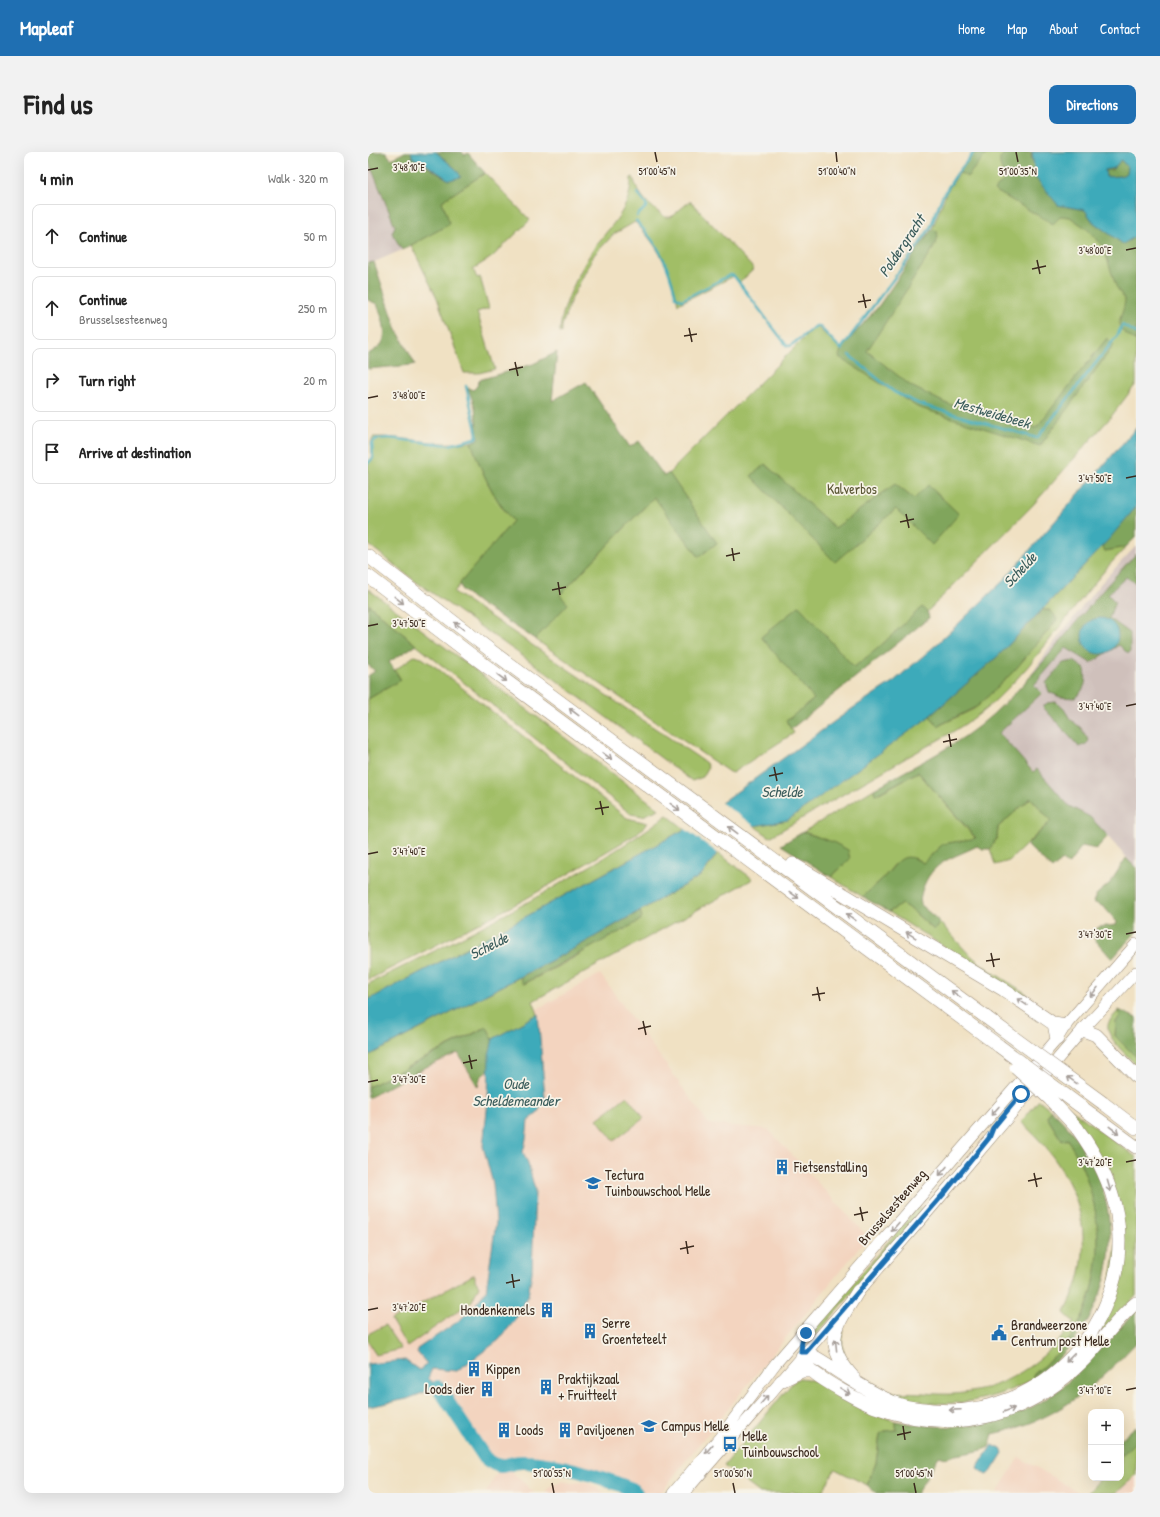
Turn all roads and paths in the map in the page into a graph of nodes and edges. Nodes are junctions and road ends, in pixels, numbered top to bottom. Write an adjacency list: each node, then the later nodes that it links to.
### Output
1 (368, 556): 3 (highway, one-way to 1)
2 (368, 576): 11 (highway, one-way to 11)
3 (780, 860): 8 (highway, one-way to 3); 13 (highway, one-way to 3, bridge)
4 (1136, 944): 8 (main road, one-way to 8)
5 (1136, 969): 7 (main road)
6 (1136, 972): 7 (main road)
7 (1121, 988): 9 (main road)
8 (1060, 1025): 9 (main road); 10 (highway)
9 (1083, 1030): 12 (highway); 14 (main road)
10 (1057, 1039): 14 (main road); 18 (main road, Brusselsesteenweg, one-way to 18)
11 (994, 1046): 15 (highway, one-way to 15, bridge); 23 (highway, one-way to 23, bridge)
12 (1136, 1076)
13 (1136, 1128)
14 (989, 1138): 16 (main road)
15 (1136, 1147)
16 (858, 1291): 19 (main road); 23 (highway, one-way to 16)
17 (1136, 1303): 21 (highway, one-way to 17)
18 (810, 1325): 19 (main road); 20 (main road, Brusselsesteenweg)
19 (803, 1354): 20 (main road); 21 (highway); 22 (main road); 23 (highway)
20 (776, 1363): 24 (main road, Brusselsesteenweg, one-way to 24)
21 (811, 1371): 22 (highway)
22 (781, 1381): 25 (main road, one-way to 22)
23 (864, 1388)
24 (673, 1493)
25 (684, 1493)

